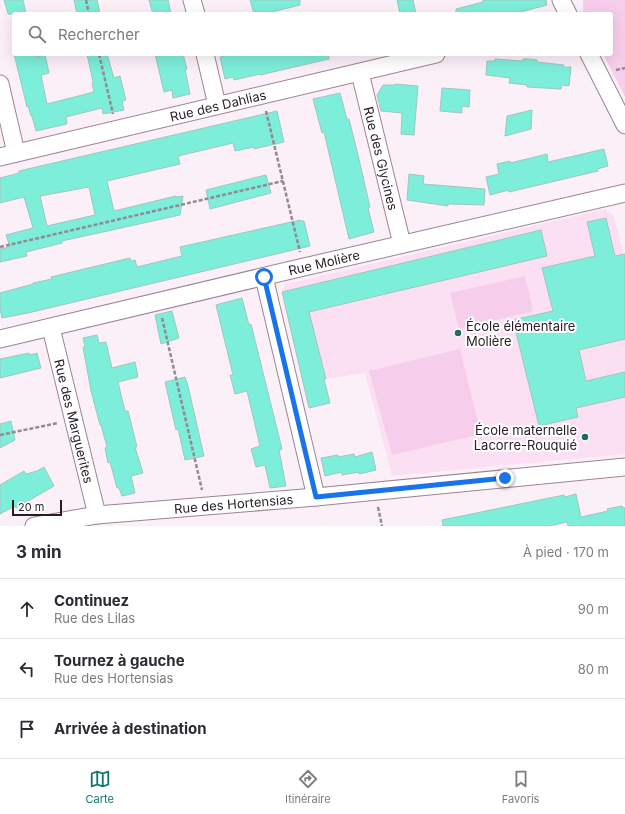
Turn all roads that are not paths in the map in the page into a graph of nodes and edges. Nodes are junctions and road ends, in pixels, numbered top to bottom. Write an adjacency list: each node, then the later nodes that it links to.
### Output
1 (192, 0): 3 (street)
2 (561, 0): 4 (street)
3 (195, 12)
4 (567, 12)
5 (205, 56): 10 (street)
6 (428, 56): 8 (street, Rue des Dahlias)
7 (590, 56): 11 (street)
8 (360, 73): 10 (street, Rue des Dahlias); 14 (street, Rue des Glycines)
9 (0, 84): 12 (street)
10 (217, 105): 12 (street, Rue des Dahlias)
11 (625, 125)
12 (8, 155)
13 (625, 193): 14 (street, Rue Molière)
14 (402, 244): 15 (street, Rue Molière)
15 (264, 277): 16 (street, Rue Molière); 19 (street)
16 (51, 328): 17 (street, Rue Molière); 20 (street, Rue des Marguerites)
17 (0, 339)
18 (625, 467): 19 (street, Rue des Hortensias)
19 (316, 497): 20 (street, Rue des Hortensias)
20 (97, 515): 21 (street, Rue des Hortensias)
21 (34, 526)

